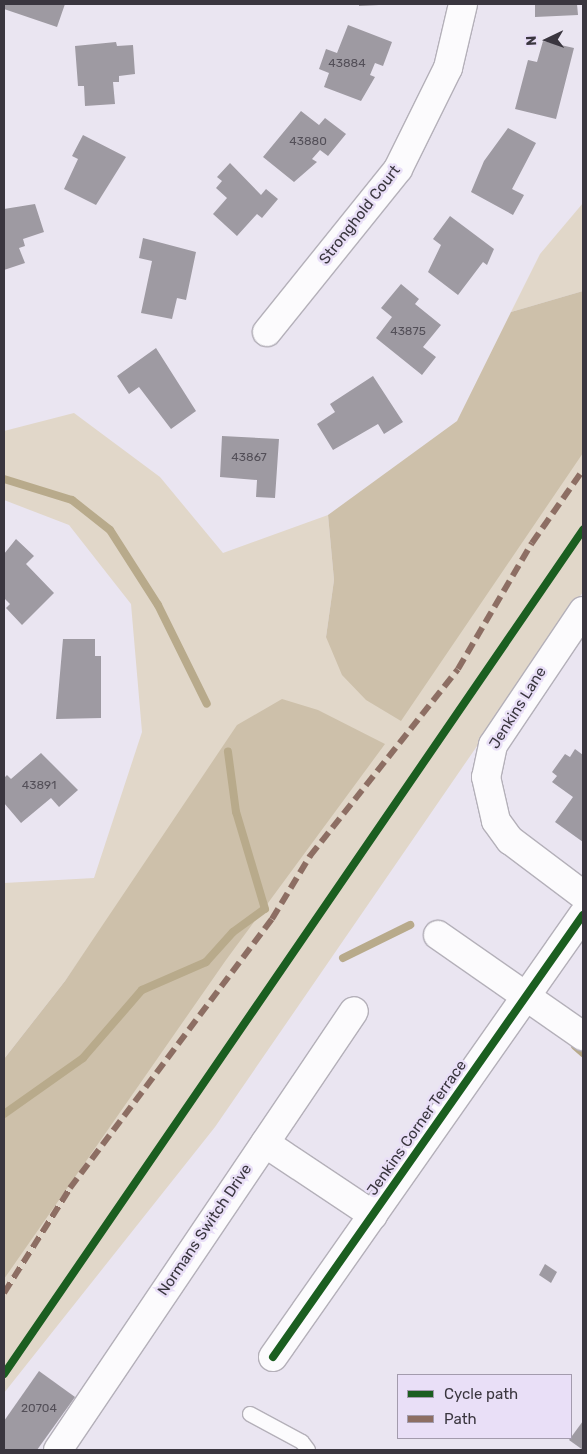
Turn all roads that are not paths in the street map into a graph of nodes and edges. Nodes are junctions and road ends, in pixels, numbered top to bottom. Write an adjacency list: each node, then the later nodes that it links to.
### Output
1 (463, 4): 2 (street, Stronghold Court)
2 (267, 332)
3 (583, 611): 4 (street, Jenkins Lane)
4 (583, 895)
5 (583, 915): 7 (street, Jenkins Corner Terrace)
6 (438, 935): 7 (street)
7 (527, 995): 9 (street); 11 (street, Jenkins Corner Terrace)
8 (354, 1011): 10 (street, Normans Switch Drive)
9 (583, 1036)
10 (265, 1143): 11 (street); 14 (street, Normans Switch Drive)
11 (373, 1215): 12 (street, Jenkins Corner Terrace)
12 (273, 1357)
13 (250, 1414): 15 (lane)
14 (58, 1450)
15 (308, 1450)

